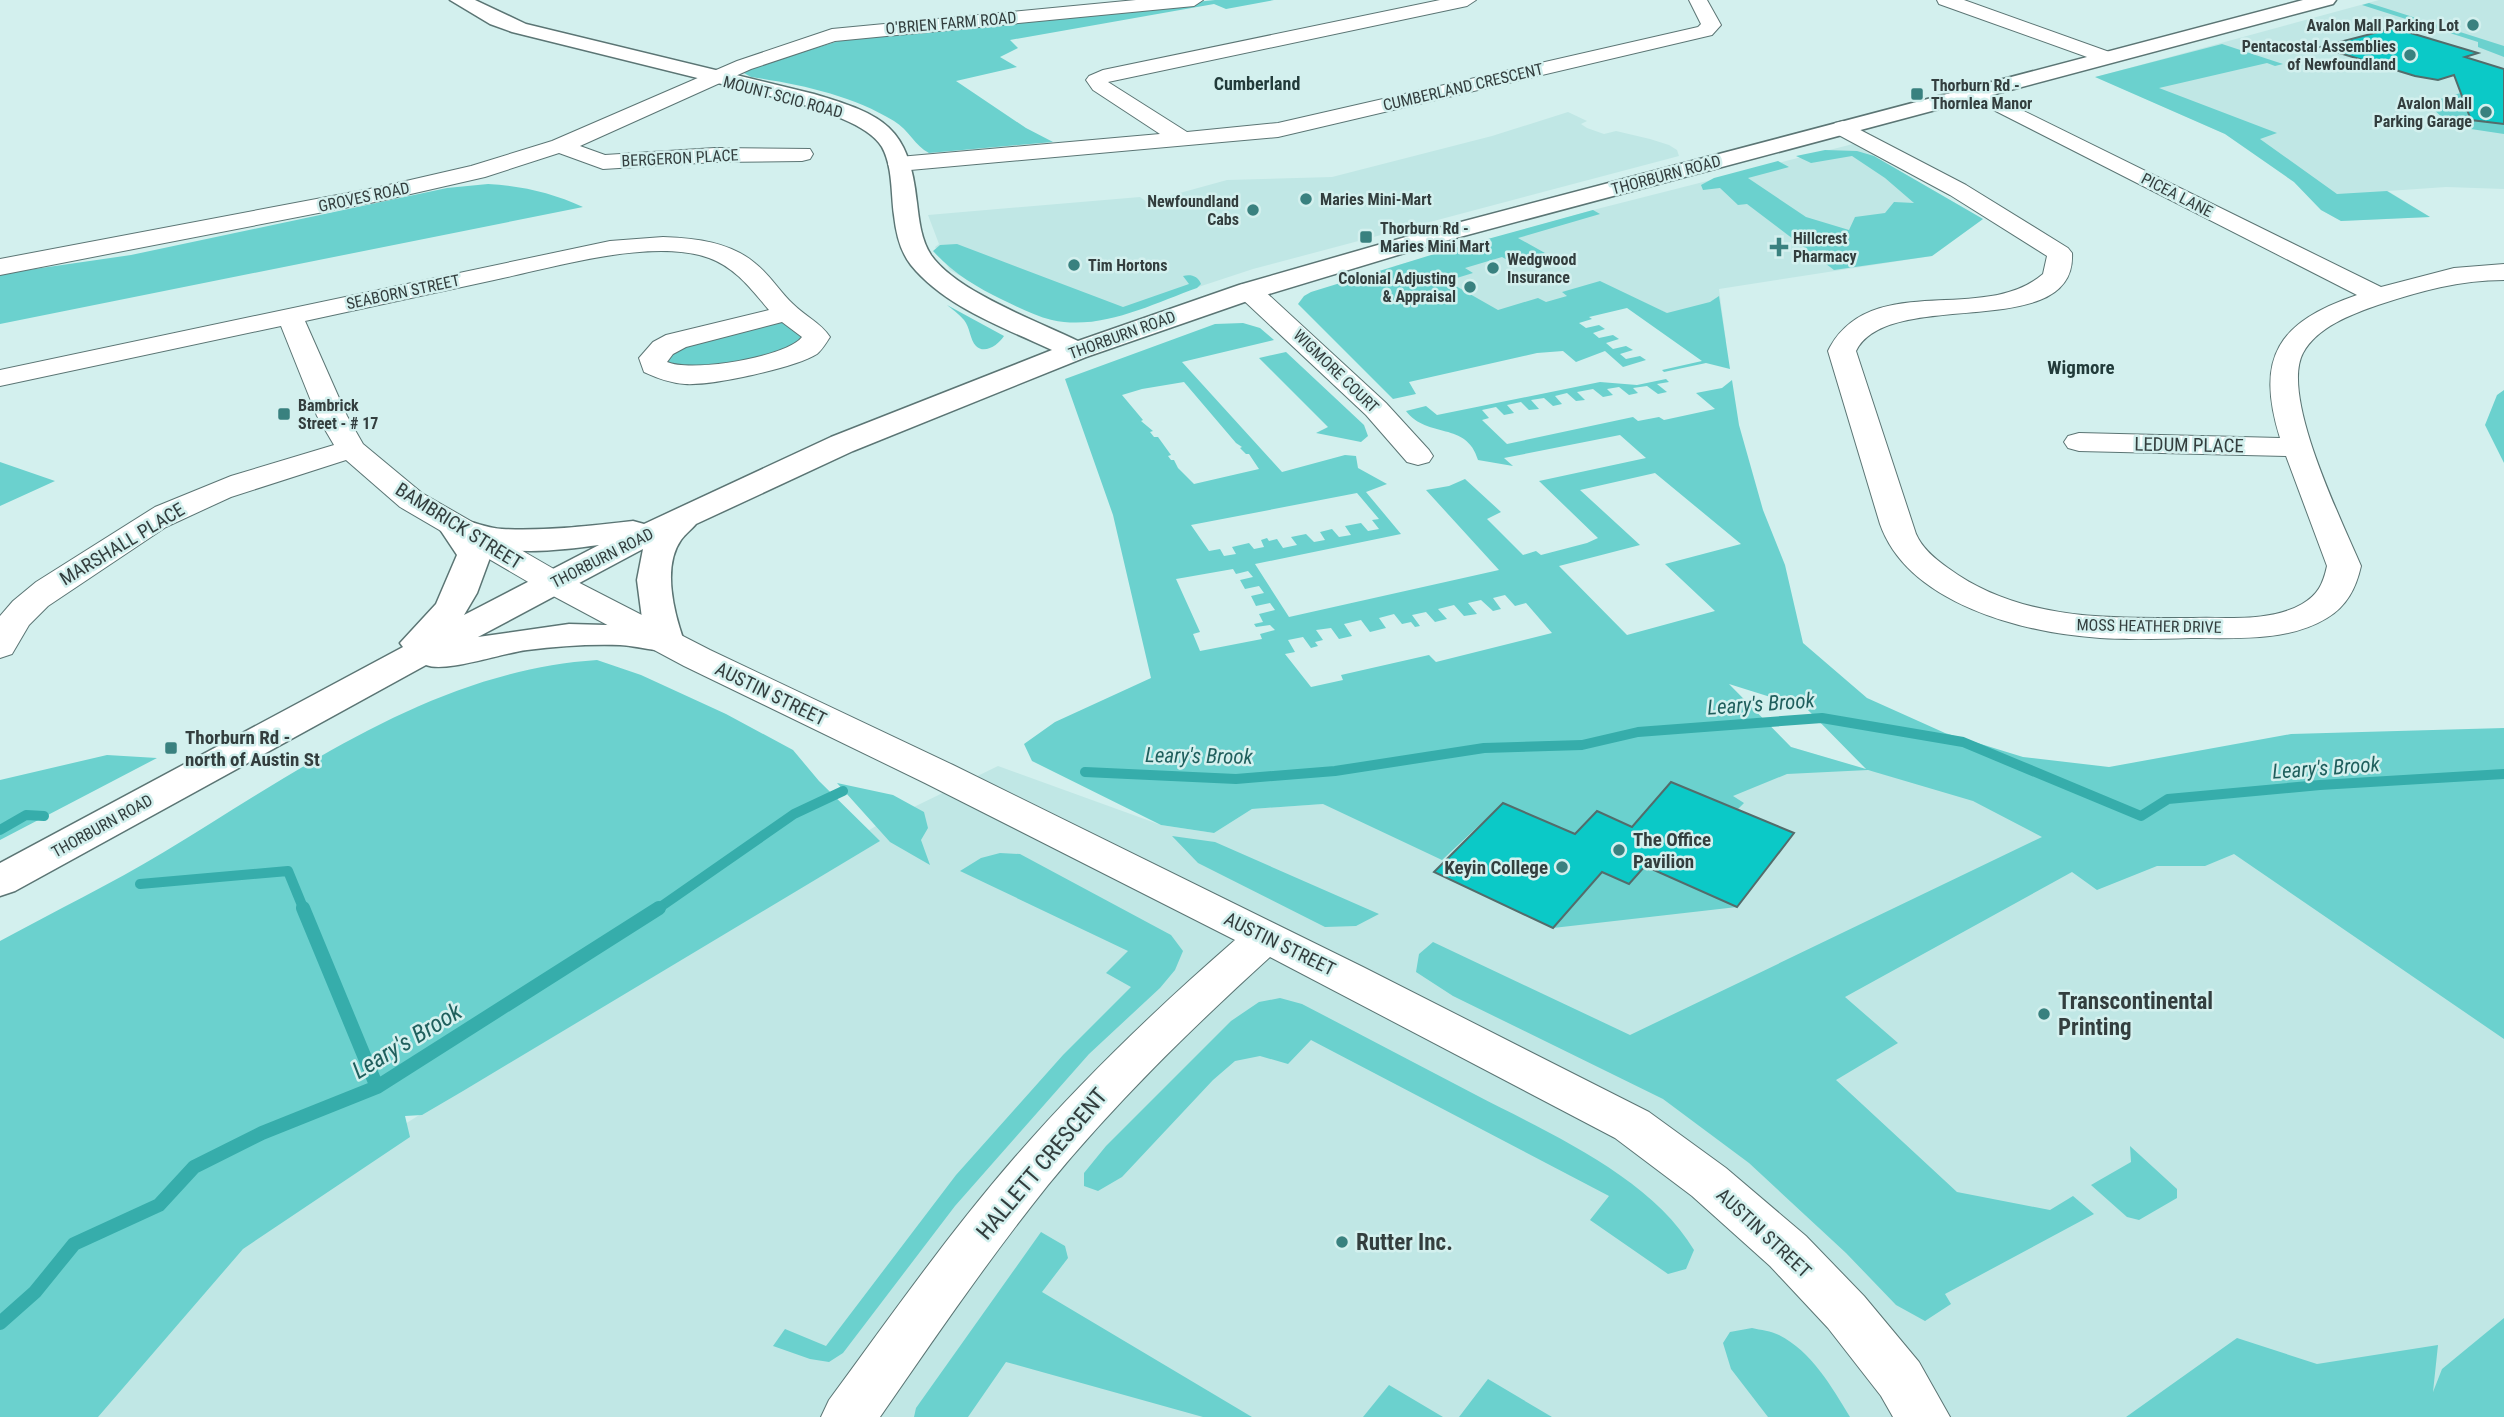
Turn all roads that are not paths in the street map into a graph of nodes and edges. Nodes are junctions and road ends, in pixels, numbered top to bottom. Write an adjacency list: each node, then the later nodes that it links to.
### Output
1 (460, 0): 8 (main road, MOUNT SCIO ROAD)
2 (1194, 0): 8 (street, O'BRIEN FARM ROAD)
3 (1467, 0): 11 (street)
4 (1698, 0): 11 (street, CUMBERLAND CRESCENT)
5 (1946, 0): 7 (street)
6 (2326, 0): 7 (main road, THORBURN ROAD)
7 (2108, 58): 9 (main road, THORBURN ROAD)
8 (715, 78): 12 (street, GROVES ROAD); 14 (main road, MOUNT SCIO ROAD)
9 (1975, 93): 10 (main road, THORBURN ROAD); 18 (street, PICEA LANE)
10 (1843, 128): 17 (main road, THORBURN ROAD); 24 (street, MOSS HEATHER DRIVE)
11 (1183, 139): 14 (street, CUMBERLAND CRESCENT)
12 (560, 146): 13 (street, BERGERON PLACE); 15 (street, GROVES ROAD)
13 (802, 154)
14 (899, 164): 21 (main road, MOUNT SCIO ROAD)
15 (0, 267)
16 (2504, 272): 18 (street, MOSS HEATHER DRIVE)
17 (1249, 291): 21 (main road, THORBURN ROAD); 26 (street, WIGMORE COURT)
18 (2379, 296): 24 (street, MOSS HEATHER DRIVE)
19 (787, 313): 19 (street, SEABORN STREET); 20 (street, SEABORN STREET)
20 (290, 316): 22 (street, SEABORN STREET); 25 (street, BAMBRICK STREET)
21 (1076, 351): 27 (main road, THORBURN ROAD)
22 (0, 378)
23 (2079, 442): 24 (street, LEDUM PLACE)
24 (2300, 447)
25 (351, 449): 28 (street, BAMBRICK STREET); 31 (street, MARSHALL PLACE)
26 (1418, 456)
27 (685, 516): 28 (main road); 29 (main road, THORBURN ROAD); 30 (main road)
28 (456, 528): 29 (street, BAMBRICK STREET); 32 (main road)
29 (554, 583): 30 (street, AUSTIN STREET); 32 (main road, THORBURN ROAD)
30 (666, 641): 32 (main road); 34 (street, AUSTIN STREET)
31 (0, 647)
32 (376, 678): 33 (main road, THORBURN ROAD)
33 (0, 881)
34 (1265, 937): 35 (street, HALLETT CRESCENT); 36 (street, AUSTIN STREET)
35 (848, 1417)
36 (1923, 1417)

